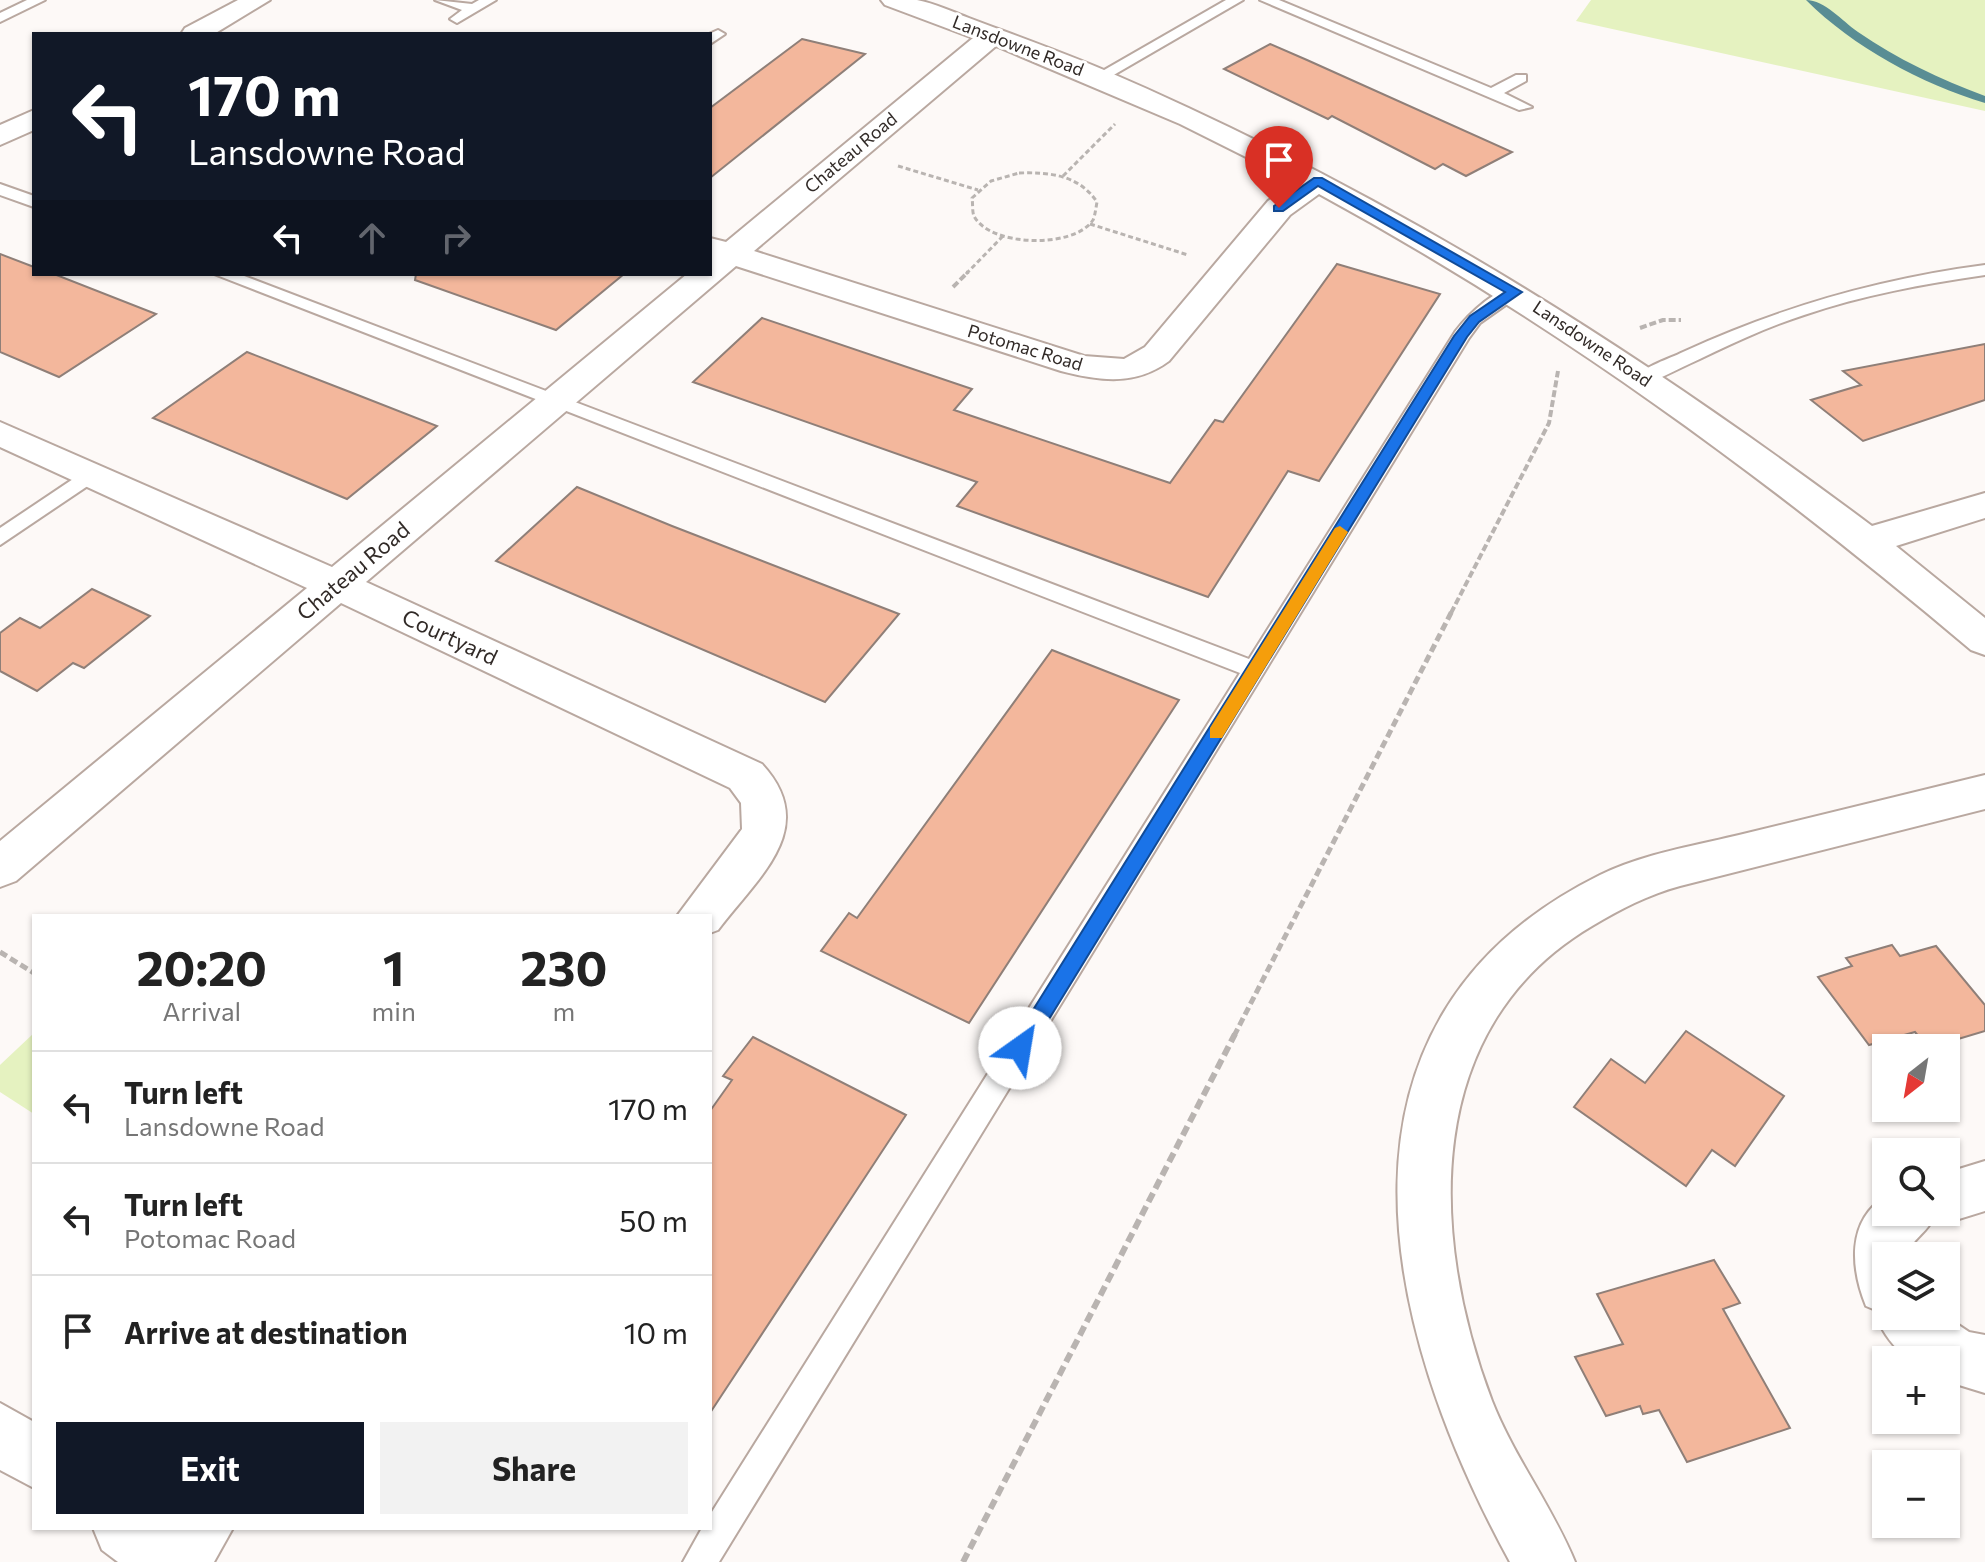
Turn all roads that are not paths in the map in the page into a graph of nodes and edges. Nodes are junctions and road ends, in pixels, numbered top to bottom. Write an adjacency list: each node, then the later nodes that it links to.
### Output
1 (38, 0): 9 (lane)
2 (257, 0): 11 (street)
3 (442, 0): 8 (lane)
4 (489, 0): 8 (lane)
5 (894, 0): 12 (street, Lansdowne Road)
6 (1236, 0): 13 (lane)
7 (1267, 0): 15 (lane)
8 (474, 9): 10 (lane)
9 (0, 18)
10 (457, 19)
11 (198, 32)
12 (993, 35): 13 (street, Lansdowne Road); 22 (street, Chateau Road)
13 (1100, 77): 19 (street, Lansdowne Road)
14 (1521, 78): 15 (lane)
15 (1493, 93): 16 (lane)
16 (1524, 107)
17 (32, 120): 18 (street)
18 (0, 136)
19 (1318, 181): 22 (street, Potomac Road); 26 (street, Lansdowne Road)
20 (0, 189): 21 (lane)
21 (32, 201)
22 (714, 262)
23 (1985, 270): 27 (lane)
24 (228, 276): 28 (lane)
25 (698, 276): 28 (street, Chateau Road)
26 (1515, 292): 27 (street, Lansdowne Road); 36 (lane)
27 (1644, 378): 33 (street, Lansdowne Road)
28 (555, 401): 34 (street, Chateau Road); 36 (lane)
29 (0, 433): 30 (street, Courtyard)
30 (91, 474): 32 (lane); 34 (street, Courtyard)
31 (1985, 505): 33 (street)
32 (0, 538)
33 (1865, 542): 35 (street, Lansdowne Road)
34 (337, 585): 38 (street, Chateau Road); 39 (street, Courtyard)
35 (1985, 640)
36 (1255, 670): 50 (lane)
37 (1985, 792): 51 (street)
38 (0, 868)
39 (703, 914)
40 (1985, 1186): 41 (street)
41 (1960, 1194)
42 (1917, 1330): 43 (street)
43 (1985, 1364)
44 (0, 1433): 45 (street)
45 (32, 1457)
46 (127, 1530): 48 (street)
47 (200, 1530): 49 (street)
48 (167, 1562)
49 (174, 1562)
50 (700, 1562)
51 (1544, 1562)

